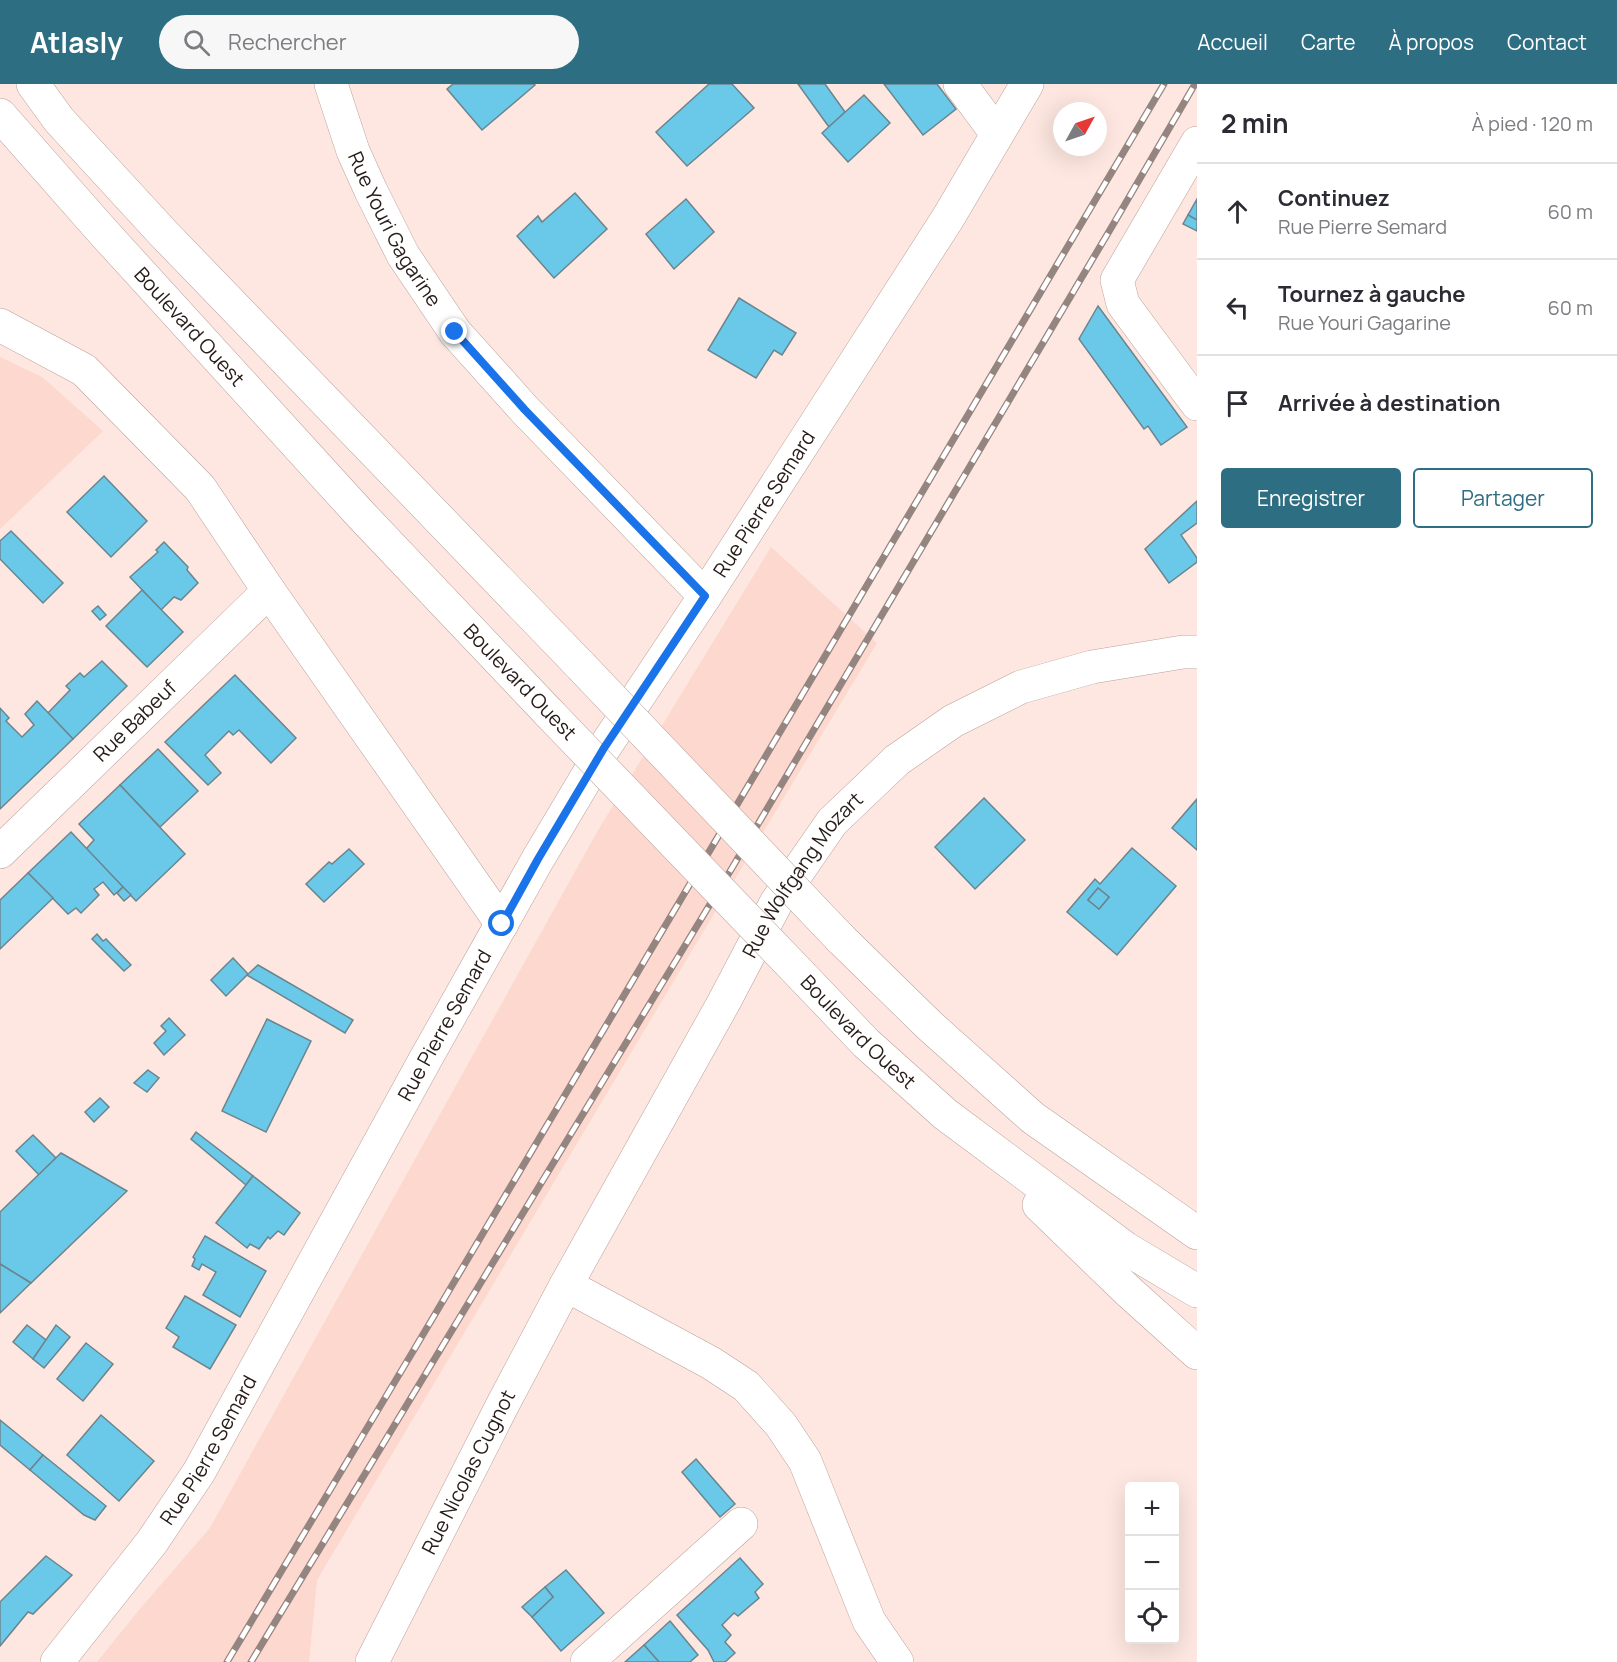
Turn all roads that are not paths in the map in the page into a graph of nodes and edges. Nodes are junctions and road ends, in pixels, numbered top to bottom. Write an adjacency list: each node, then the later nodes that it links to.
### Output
1 (33, 84): 18 (street, bridge)
2 (331, 84): 13 (street, Rue Youri Gagarine)
3 (960, 84): 6 (street)
4 (1027, 84): 6 (street, Rue Pierre Semard)
5 (0, 115): 11 (street, Boulevard Ouest)
6 (997, 135): 13 (street, Rue Pierre Semard)
7 (1197, 144): 10 (street)
8 (0, 149): 11 (street)
9 (0, 325): 12 (street)
10 (1197, 404)
11 (362, 516): 17 (street, Boulevard Ouest, bridge)
12 (269, 591): 15 (street, Rue Babeuf); 16 (street)
13 (705, 596): 16 (street, Rue Pierre Semard)
14 (1197, 652): 19 (street, Rue Wolfgang Mozart)
15 (0, 852)
16 (502, 924): 23 (street, Rue Pierre Semard)
17 (945, 1114): 20 (street, Boulevard Ouest); 21 (street)
18 (1197, 1233)
19 (566, 1285): 24 (street, Rue Nicolas Cugnot); 26 (street)
20 (1197, 1291)
21 (1197, 1353)
22 (741, 1524): 25 (street)
23 (57, 1662)
24 (372, 1662)
25 (587, 1662)
26 (897, 1662)

